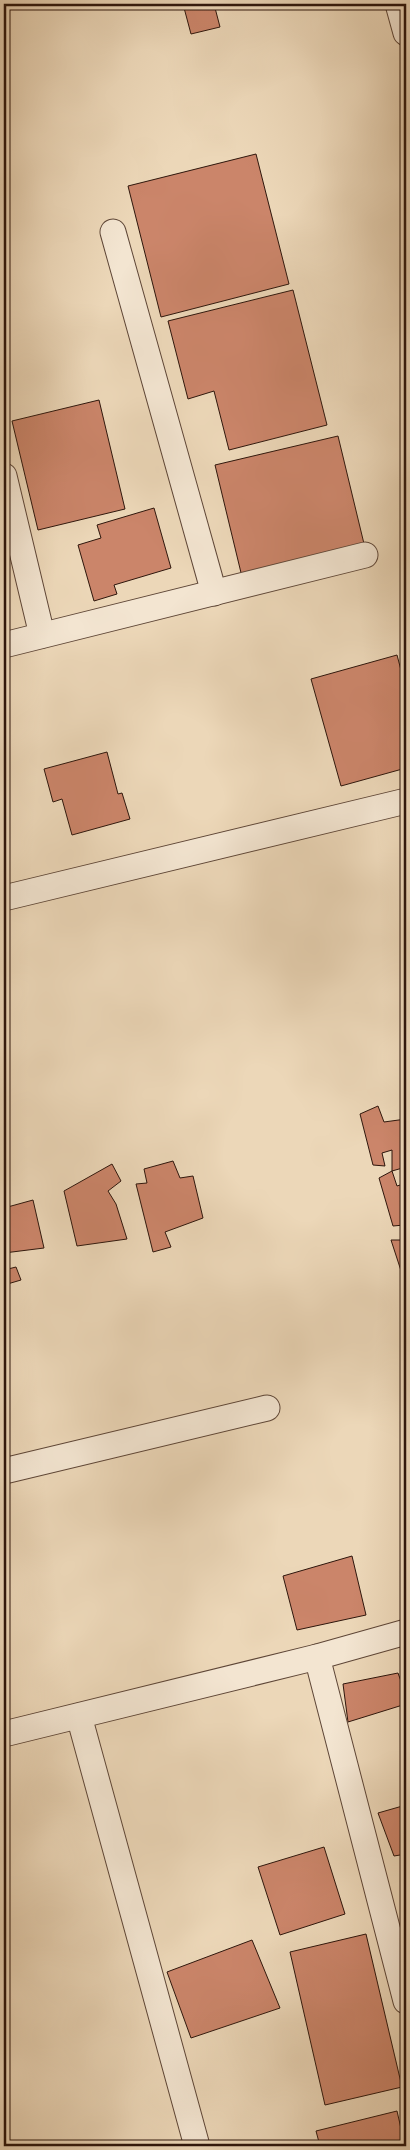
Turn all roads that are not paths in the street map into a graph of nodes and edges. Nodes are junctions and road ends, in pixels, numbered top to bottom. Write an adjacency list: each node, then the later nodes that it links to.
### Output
1 (398, 4): 2 (street)
2 (406, 33)
3 (113, 232): 6 (street)
4 (4, 476): 7 (street)
5 (365, 556): 6 (street)
6 (214, 593): 7 (street)
7 (42, 635): 8 (street)
8 (4, 644)
9 (406, 801): 10 (street)
10 (4, 898)
11 (267, 1408): 12 (street)
12 (4, 1471)
13 (406, 1632): 14 (street)
14 (317, 1657): 15 (street); 17 (street)
15 (78, 1716): 16 (street); 18 (street)
16 (4, 1734)
17 (406, 2001)
18 (196, 2146)

